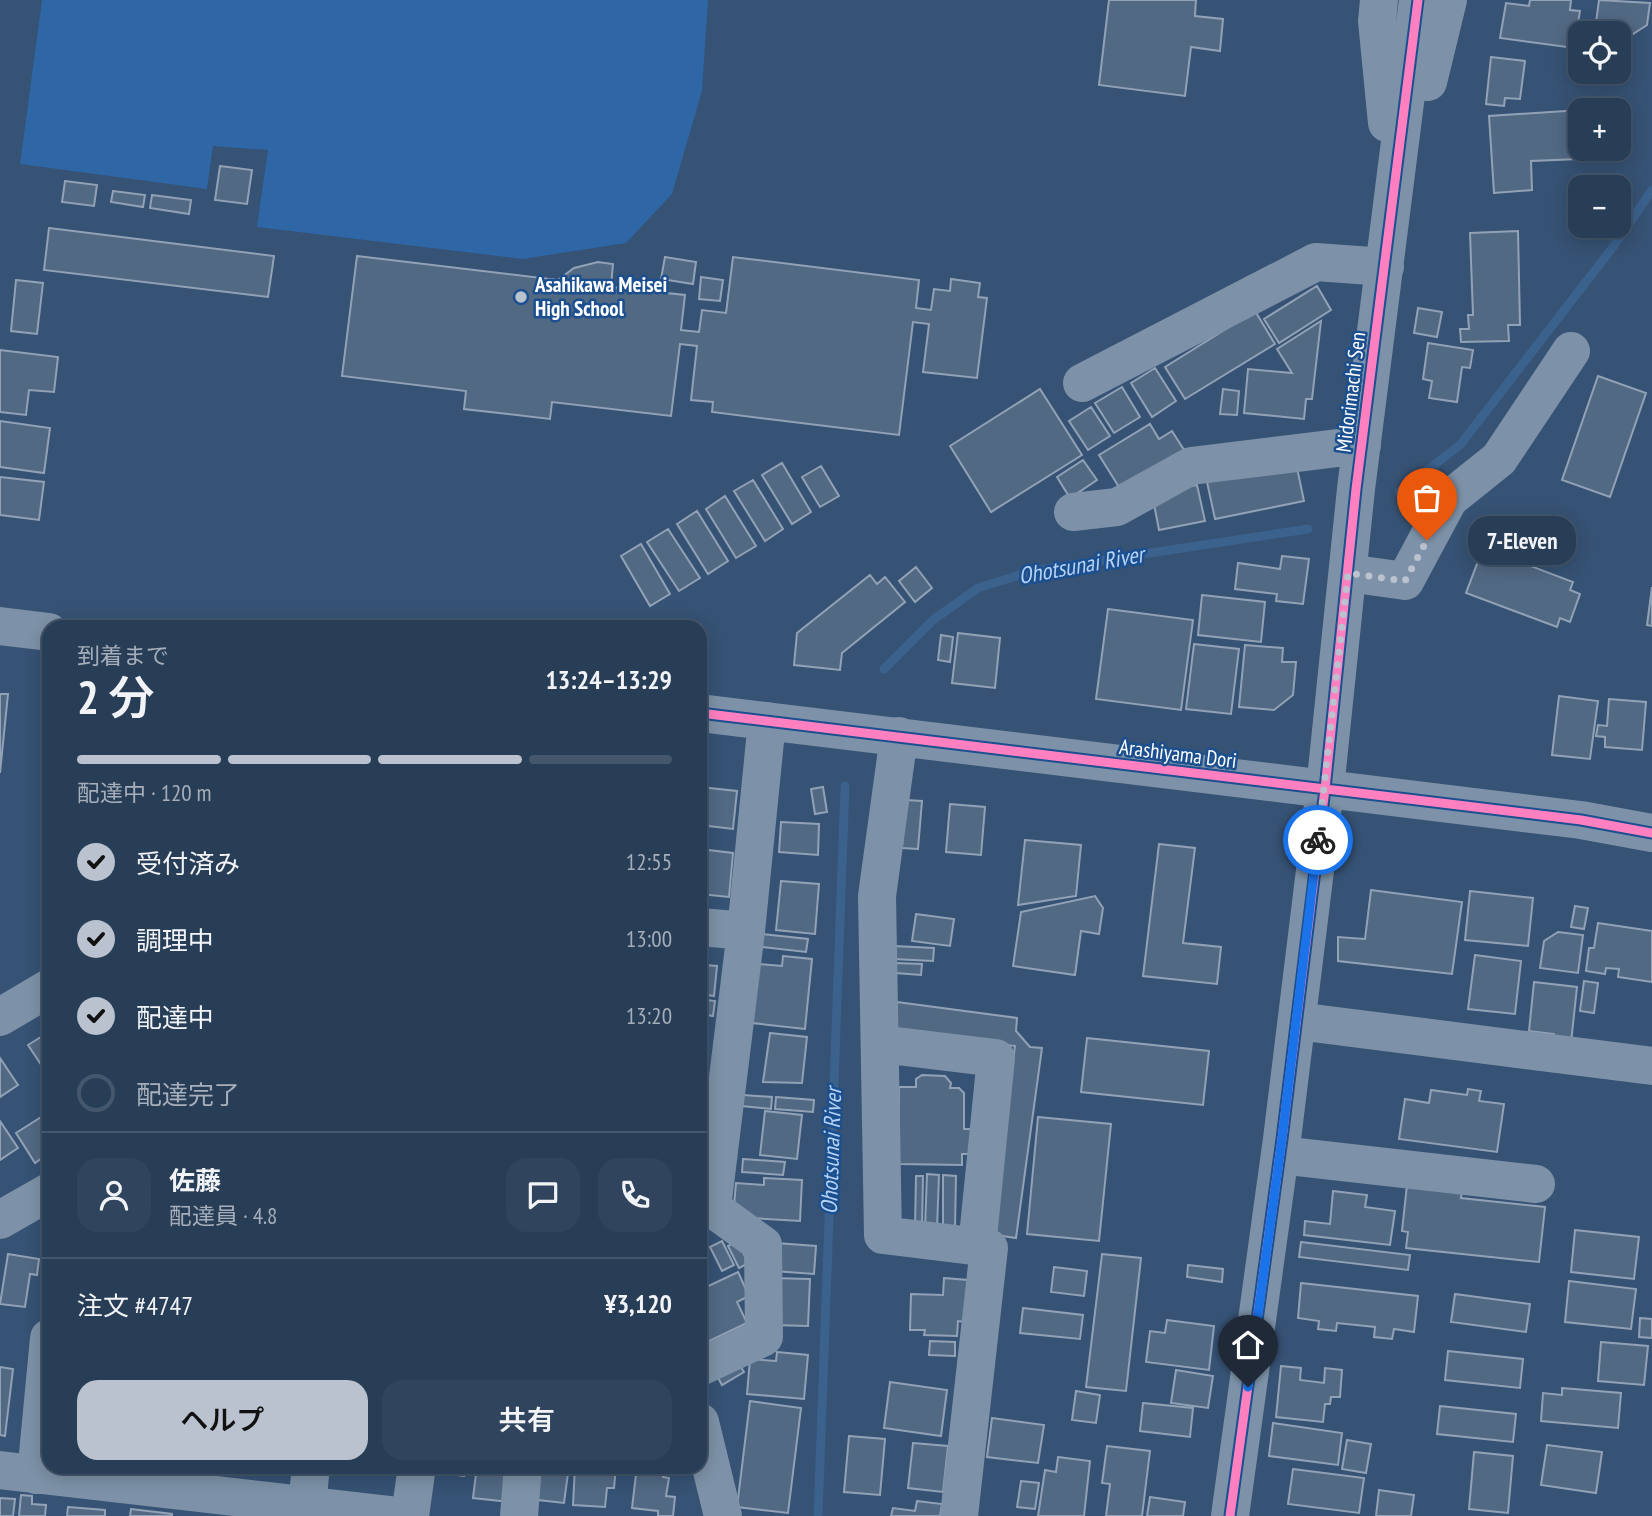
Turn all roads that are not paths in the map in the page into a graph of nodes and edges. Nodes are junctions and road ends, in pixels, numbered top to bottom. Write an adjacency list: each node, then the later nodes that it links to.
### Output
1 (1379, 0): 4 (street)
2 (1418, 0): 4 (street, Midorimachi Sen)
3 (1448, 0): 4 (street)
4 (1397, 168): 5 (street, Midorimachi Sen)
5 (1385, 267): 7 (street); 8 (street, Midorimachi Sen)
6 (1571, 351): 10 (street)
7 (1082, 383)
8 (1362, 445): 9 (street); 10 (street, Midorimachi Sen)
9 (1073, 512)
10 (1349, 559): 16 (street, Midorimachi Sen)
11 (0, 626): 12 (street)
12 (42, 631)
13 (707, 714): 14 (street, Arashiyama Dori)
14 (767, 721): 15 (street, Arashiyama Dori); 19 (street)
15 (899, 736): 16 (street, Arashiyama Dori); 23 (street)
16 (1325, 789): 17 (street, Arashiyama Dori); 22 (street, Midorimachi Sen)
17 (1652, 833)
18 (707, 928): 19 (street)
19 (746, 931): 30 (street)
20 (42, 992): 21 (street)
21 (0, 1017)
22 (1297, 1021): 24 (street); 25 (street, Midorimachi Sen)
23 (880, 1044): 29 (street); 29 (street)
24 (1652, 1066)
25 (1280, 1155): 26 (street); 44 (street, Midorimachi Sen)
26 (1536, 1184)
27 (42, 1196): 28 (street)
28 (0, 1220)
29 (977, 1247): 43 (street)
30 (707, 1364)
31 (42, 1368): 33 (street)
32 (707, 1451): 42 (street)
33 (18, 1472): 37 (street)
34 (313, 1474): 38 (street)
35 (416, 1474): 40 (street)
36 (522, 1474): 41 (street)
37 (183, 1504): 38 (street)
38 (324, 1510): 39 (street)
39 (399, 1516)
40 (410, 1516)
41 (519, 1516)
42 (723, 1516)
43 (959, 1516)
44 (1230, 1516)

